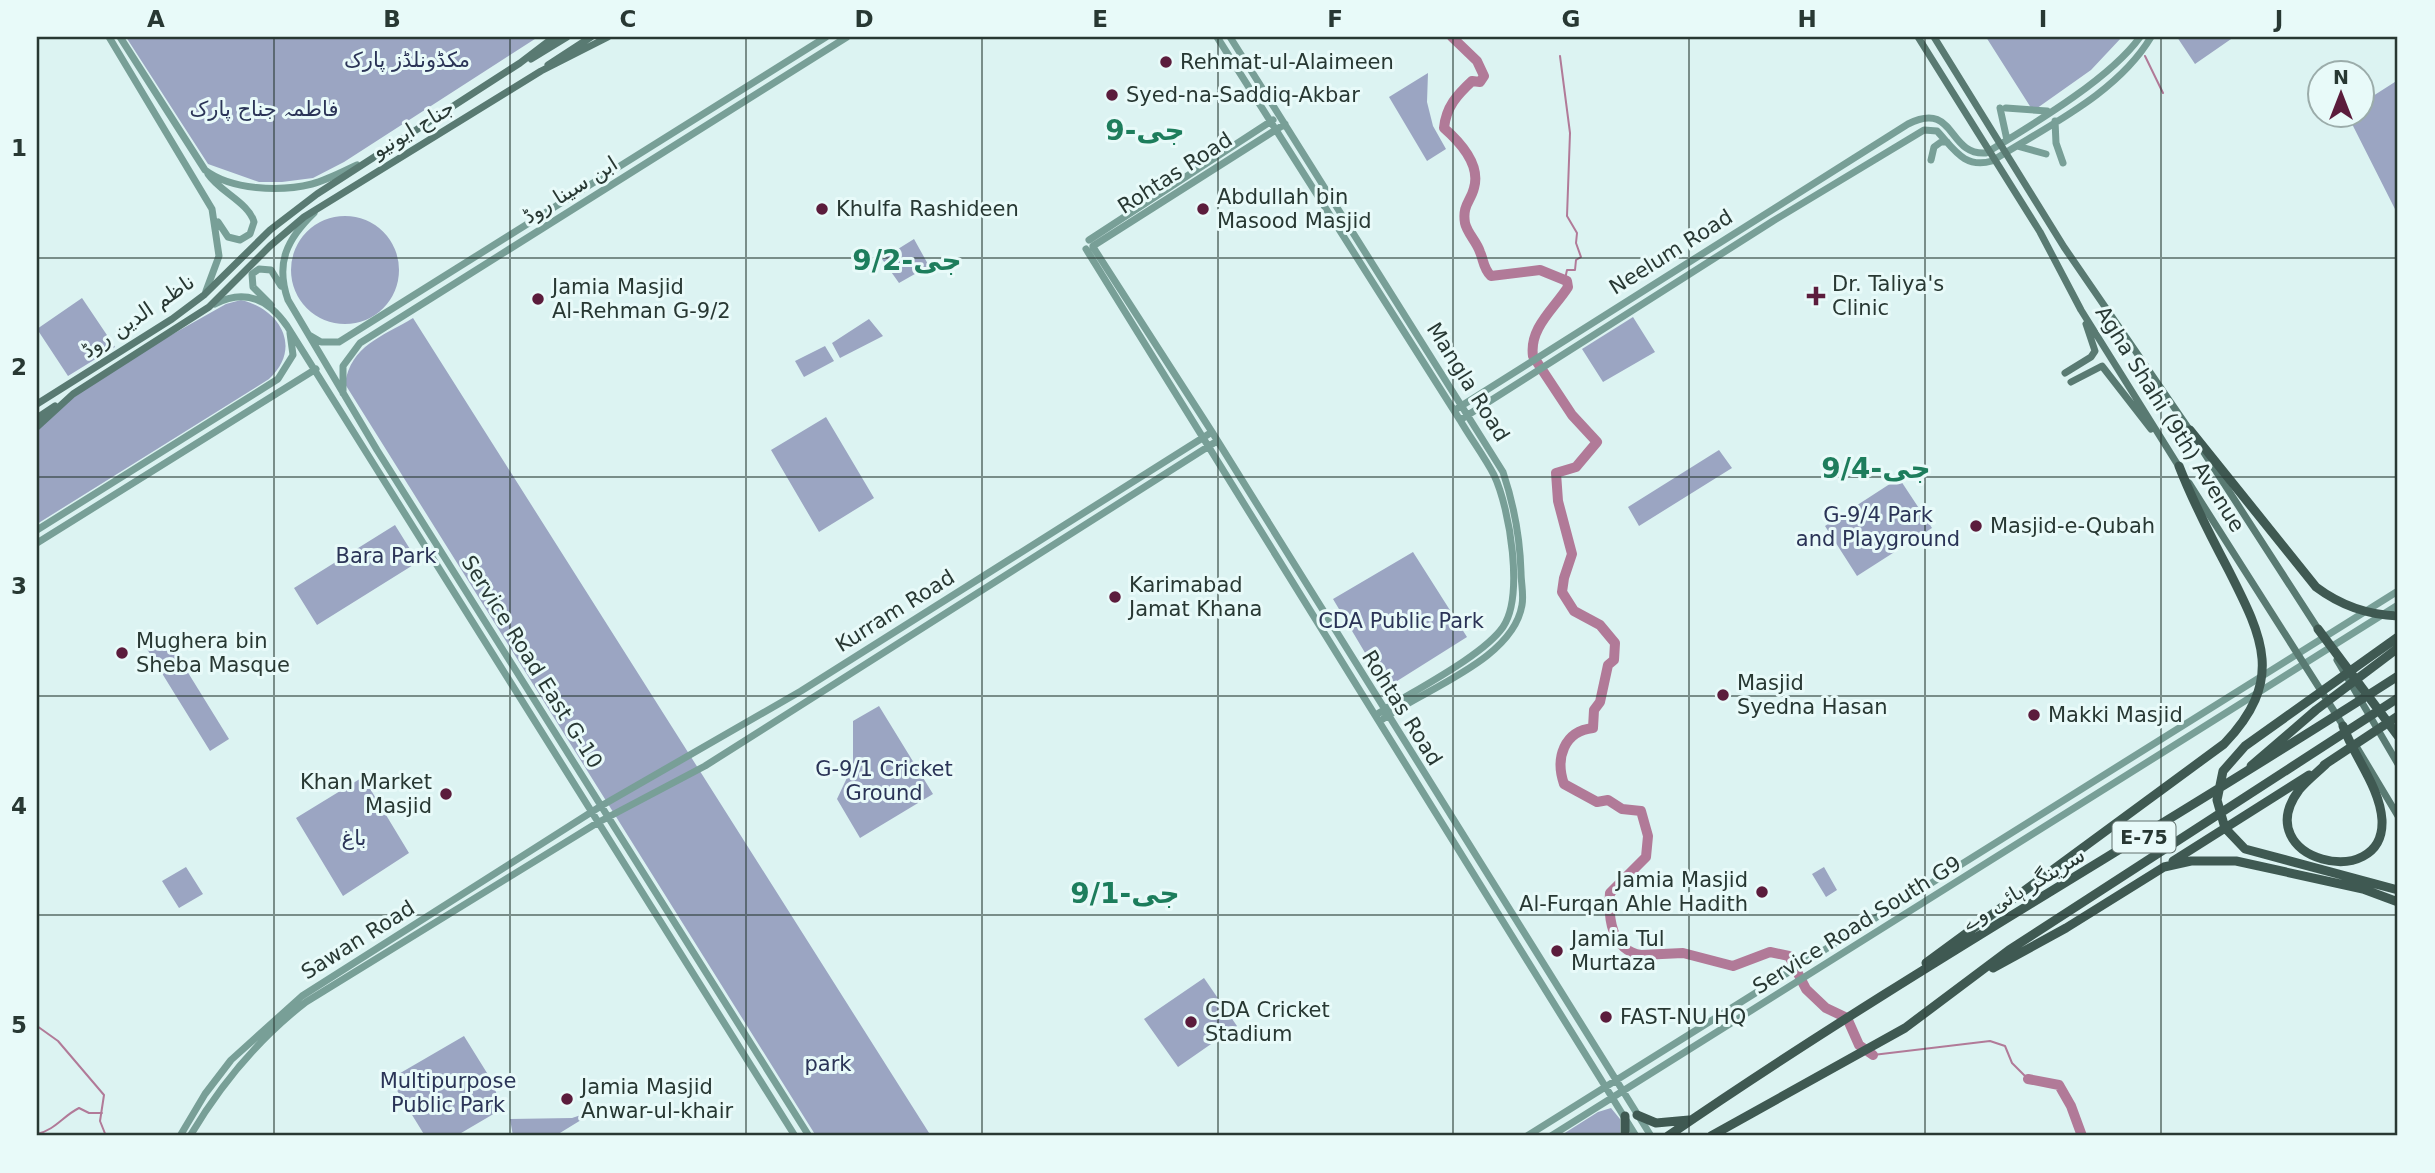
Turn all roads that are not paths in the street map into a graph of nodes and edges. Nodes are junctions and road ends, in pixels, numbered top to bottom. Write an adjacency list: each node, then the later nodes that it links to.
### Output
1 (109, 37): 32 (main road)
2 (121, 37): 30 (main road)
3 (554, 37): 15 (main road, جناح ایونیو)
4 (567, 37): 15 (main road)
5 (592, 37): 16 (main road)
6 (608, 37): 16 (main road, جناح ایونیو)
7 (826, 37): 42 (main road, ابن سینا روڈ)
8 (847, 37): 47 (main road, ابن سینا روڈ)
9 (1217, 37): 20 (main road, Mangla Road)
10 (1230, 37): 18 (main road, Mangla Road)
11 (1918, 37): 40 (main road, Agha Shahi (9th) Avenue)
12 (1934, 37): 55 (main road, Agha Shahi (9th) Avenue)
13 (2140, 37): 17 (main road)
14 (2151, 37): 19 (main road)
15 (520, 63): 28 (main road, جناح ایونیو)
16 (541, 71): 31 (main road, جناح ایونیو)
17 (2049, 111): 23 (main road); 23 (main road)
18 (1280, 116): 20 (main road, Rohtas Road); 21 (main road, Mangla Road)
19 (2055, 121): 25 (main road); 29 (main road)
20 (1270, 122): 22 (main road, Mangla Road); 33 (main road, Rohtas Road)
21 (1285, 124): 22 (main road, Rohtas Road); 49 (main road, Mangla Road)
22 (1275, 130): 33 (main road, Rohtas Road); 50 (main road, Mangla Road)
23 (2006, 141): 49 (main road, Neelum Road)
24 (1947, 142): 25 (main road); 27 (main road); 51 (main road, Neelum Road)
25 (2018, 145): 26 (main road)
26 (2046, 154)
27 (1931, 160)
28 (363, 163): 30 (main road); 34 (main road, جناح ایونیو)
29 (2063, 163)
30 (205, 170): 32 (main road)
31 (324, 204): 35 (main road, جناح ایونیو); 36 (main road, Service Road East G-10)
32 (214, 215): 37 (main road)
33 (1090, 246): 56 (main road, Rohtas Road); 59 (main road, Rohtas Road)
34 (252, 247): 37 (main road, ناظم الدین روڈ)
35 (247, 268): 38 (main road, ناظم الدین روڈ)
36 (285, 293): 39 (main road, Service Road East G-10); 42 (main road, Service Road East G-10)
37 (204, 295): 48 (main road, ناظم الدین روڈ)
38 (209, 307): 39 (main road); 46 (main road, ناظم الدین روڈ)
39 (273, 308): 41 (main road, Service Road East G-10)
40 (2081, 310): 44 (main road); 57 (main road, Agha Shahi (9th) Avenue)
41 (289, 329): 43 (main road, Service Road East G-10); 61 (main road)
42 (306, 333): 47 (main road, Service Road East G-10)
43 (316, 369): 62 (main road); 81 (main road, Service Road East G-10)
44 (2065, 373)
45 (2071, 382): 57 (main road)
46 (73, 394): 52 (main road); 54 (main road, ناظم الدین روڈ)
47 (343, 394): 80 (main road, Service Road East G-10)
48 (37, 404)
49 (1462, 406): 50 (main road, Neelum Road); 51 (main road, Mangla Road)
50 (1453, 410): 53 (main road, Mangla Road)
51 (1468, 415): 53 (main road, Neelum Road); 73 (main road, Mangla Road)
52 (37, 418)
53 (1460, 420): 73 (main road, Mangla Road)
54 (37, 427)
55 (2190, 430): 67 (highway); 68 (main road, Agha Shahi (9th) Avenue)
56 (1212, 432): 58 (main road, Rohtas Road); 59 (main road, Kurram Road)
57 (2162, 439): 60 (main road, Agha Shahi (9th) Avenue)
58 (1217, 441): 59 (main road, Kurram Road); 63 (main road, Rohtas Road)
59 (1206, 442): 64 (main road, Rohtas Road); 80 (main road, Kurram Road); 83 (main road, Kurram Road)
60 (2179, 466): 75 (main road, Agha Shahi (9th) Avenue); 92 (highway)
61 (37, 530)
62 (37, 543)
63 (1290, 560): 64 (main road); 73 (main road, Rohtas Road)
64 (1282, 566): 73 (main road, Rohtas Road)
65 (2398, 591): 84 (main road, Service Road South G9)
66 (2398, 605): 86 (main road, Service Road South G9)
67 (2398, 617)
68 (2318, 629): 76 (highway); 78 (main road, Agha Shahi (9th) Avenue)
69 (2398, 637): 88 (highway)
70 (2398, 648): 79 (highway)
71 (2398, 676): 79 (highway, سرینگر ہائی وے / E-75)
72 (2398, 698): 93 (highway, سرینگر ہائی وے / E-75)
73 (1381, 716): 96 (main road, Rohtas Road); 97 (main road, Rohtas Road)
74 (2398, 716): 77 (highway)
75 (2343, 726): 77 (highway); 82 (main road, Agha Shahi (9th) Avenue)
76 (2398, 736)
77 (2327, 764): 87 (highway)
78 (2398, 764)
79 (2232, 783): 92 (highway, سرینگر ہائی وے / E-75)
80 (601, 806): 81 (main road, Kurram Road); 83 (main road, Service Road East G-10)
81 (592, 812): 85 (main road, Service Road East G-10); 106 (main road, Sawan Road)
82 (2398, 816)
83 (608, 817): 85 (main road, Sawan Road); 109 (main road, Service Road East G-10)
84 (2035, 818): 86 (main road); 89 (main road, Service Road South G9)
85 (597, 822): 107 (main road, Sawan Road); 108 (main road, Service Road East G-10)
86 (2042, 828): 91 (main road, Service Road South G9)
87 (2164, 867): 90 (highway); 93 (highway)
88 (2398, 890)
89 (1911, 897): 91 (main road); 94 (main road, Service Road South G9)
90 (2398, 902)
91 (1918, 907): 95 (main road, Service Road South G9)
92 (1905, 981): 105 (highway, سرینگر ہائی وے / E-75)
93 (1965, 983): 116 (highway, سرینگر ہائی وے / E-75)
94 (1743, 1003): 95 (main road); 99 (main road, Service Road South G9)
95 (1748, 1015): 98 (main road, Service Road South G9)
96 (1584, 1031): 97 (main road); 99 (main road, Rohtas Road)
97 (1575, 1035): 100 (main road, Rohtas Road)
98 (1644, 1079): 101 (main road, Service Road South G9); 103 (main road)
99 (1616, 1082): 100 (main road, Service Road South G9); 101 (main road, Rohtas Road)
100 (1606, 1087): 102 (main road, Rohtas Road); 110 (main road, Service Road South G9)
101 (1623, 1092): 102 (main road, Service Road South G9); 103 (main road, Rohtas Road)
102 (1613, 1098): 104 (main road, Rohtas Road); 111 (main road, Service Road South G9)
103 (1634, 1110): 105 (highway); 114 (main road, Rohtas Road)
104 (1625, 1116): 112 (highway); 113 (main road, Rohtas Road)
105 (1692, 1120): 115 (highway, سرینگر ہائی وے / E-75)
106 (180, 1136)
107 (190, 1136)
108 (795, 1136)
109 (809, 1136)
110 (1527, 1136)
111 (1551, 1136)
112 (1625, 1136)
113 (1636, 1136)
114 (1651, 1136)
115 (1668, 1136)
116 (1711, 1136)

